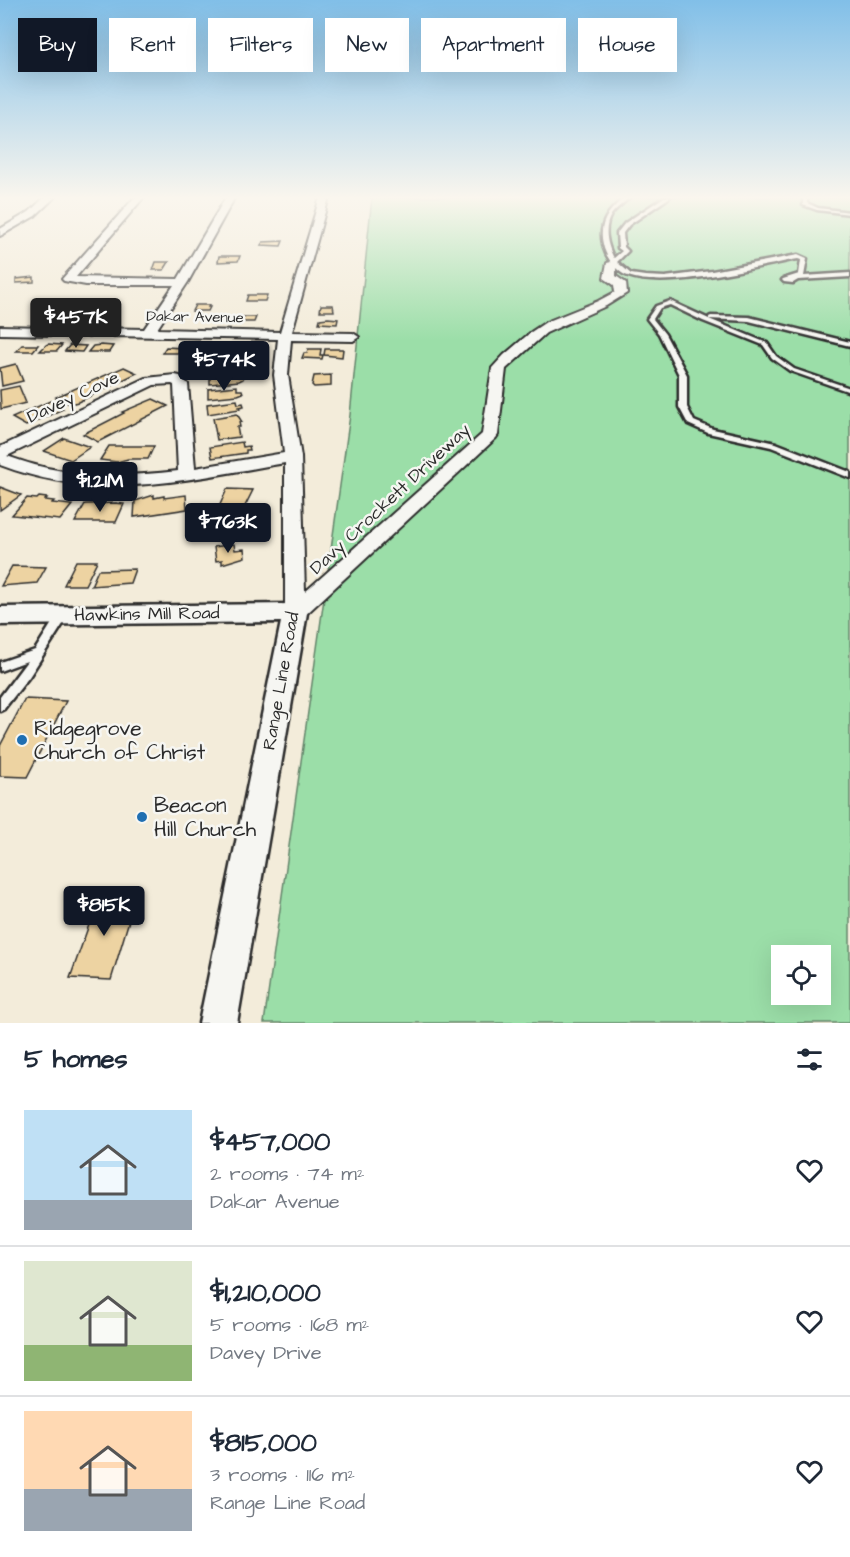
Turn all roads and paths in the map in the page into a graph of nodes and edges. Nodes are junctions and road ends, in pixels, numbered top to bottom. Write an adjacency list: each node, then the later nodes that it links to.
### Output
1 (99, 245): 8 (street)
2 (203, 245): 8 (street)
3 (311, 245): 12 (street, Range Line Road)
4 (606, 245): 6 (lane)
5 (621, 245): 6 (lane)
6 (613, 263): 7 (lane); 21 (street, Davy Crockett Driveway)
7 (850, 275)
8 (182, 282): 11 (street)
9 (686, 312): 14 (lane); 15 (lane); 20 (lane)
10 (0, 330): 11 (street, Dakar Avenue)
11 (147, 333): 12 (street, Dakar Avenue)
12 (285, 335): 13 (street, Dakar Avenue); 17 (street, Range Line Road)
13 (353, 337)
14 (850, 344)
15 (850, 390)
16 (0, 453): 19 (street, Davey Cove)
17 (292, 457): 19 (street); 21 (street, Range Line Road)
18 (0, 459): 19 (street)
19 (187, 473)
20 (850, 475)
21 (295, 613): 22 (street, Hawkins Mill Road); 27 (street, Range Line Road)
22 (63, 615): 23 (street, Hawkins Mill Road); 24 (lane)
23 (0, 616)
24 (38, 653): 25 (lane); 26 (lane)
25 (0, 667)
26 (0, 706)
27 (218, 1023)

